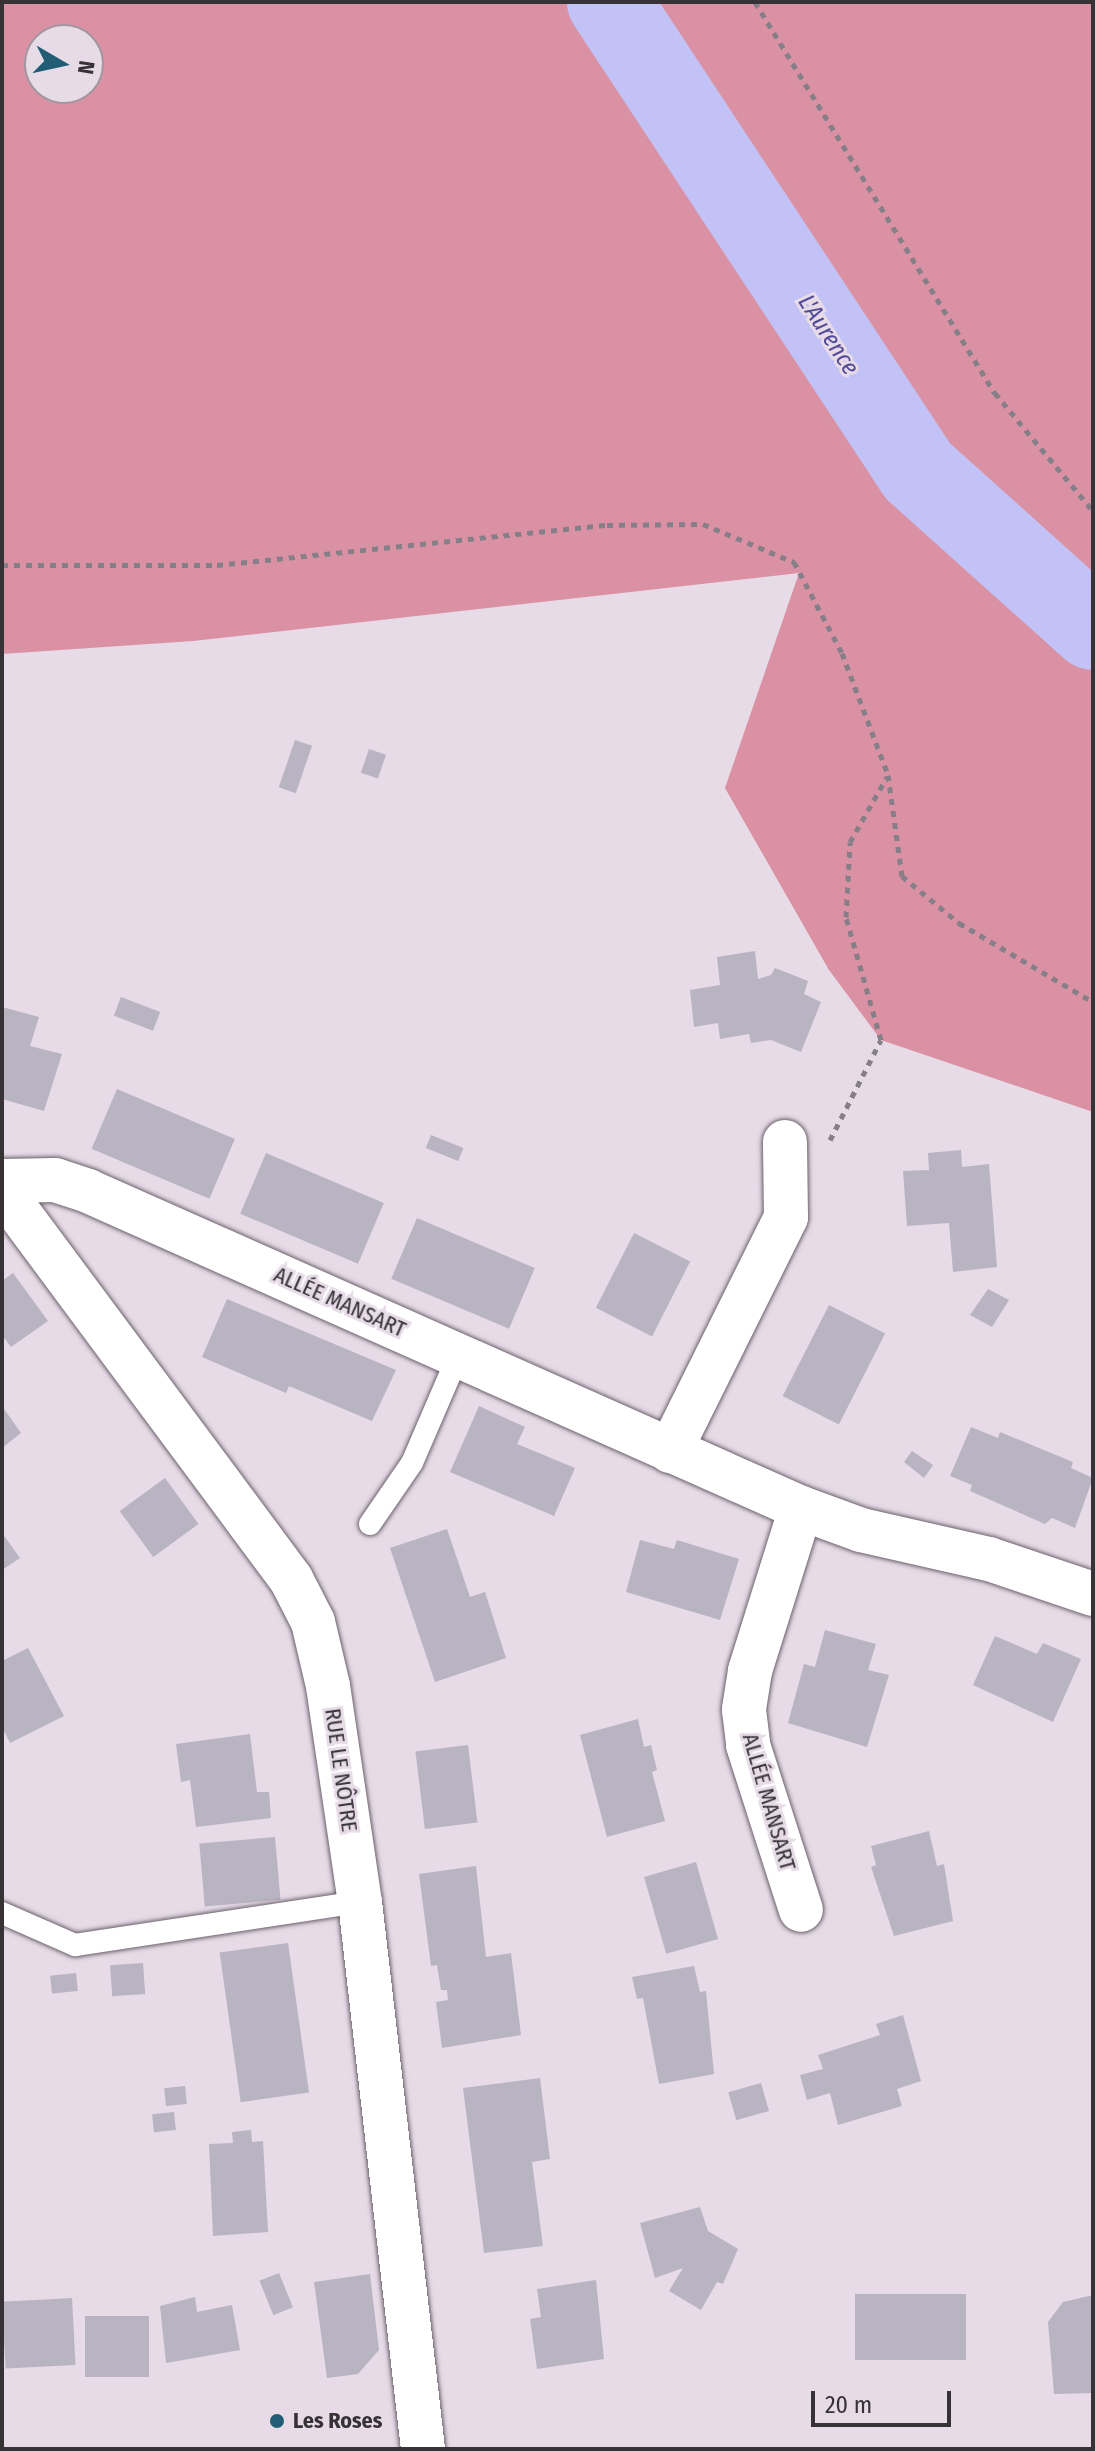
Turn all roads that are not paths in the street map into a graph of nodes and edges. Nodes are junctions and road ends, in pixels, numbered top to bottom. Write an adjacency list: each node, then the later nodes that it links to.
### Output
1 (805, 1146): 5 (street)
2 (2, 1181): 4 (street, ALLÉE MANSART)
3 (2, 1190): 9 (street, RUE LE NÔTRE)
4 (458, 1356): 5 (street, ALLÉE MANSART); 7 (lane)
5 (670, 1451): 6 (street, ALLÉE MANSART)
6 (801, 1508): 8 (street, ALLÉE MANSART); 10 (street, ALLÉE MANSART)
7 (370, 1524)
8 (1093, 1594)
9 (360, 1902): 11 (lane); 12 (street, RUE LE NÔTRE)
10 (801, 1910)
11 (2, 1913)
12 (423, 2449)

